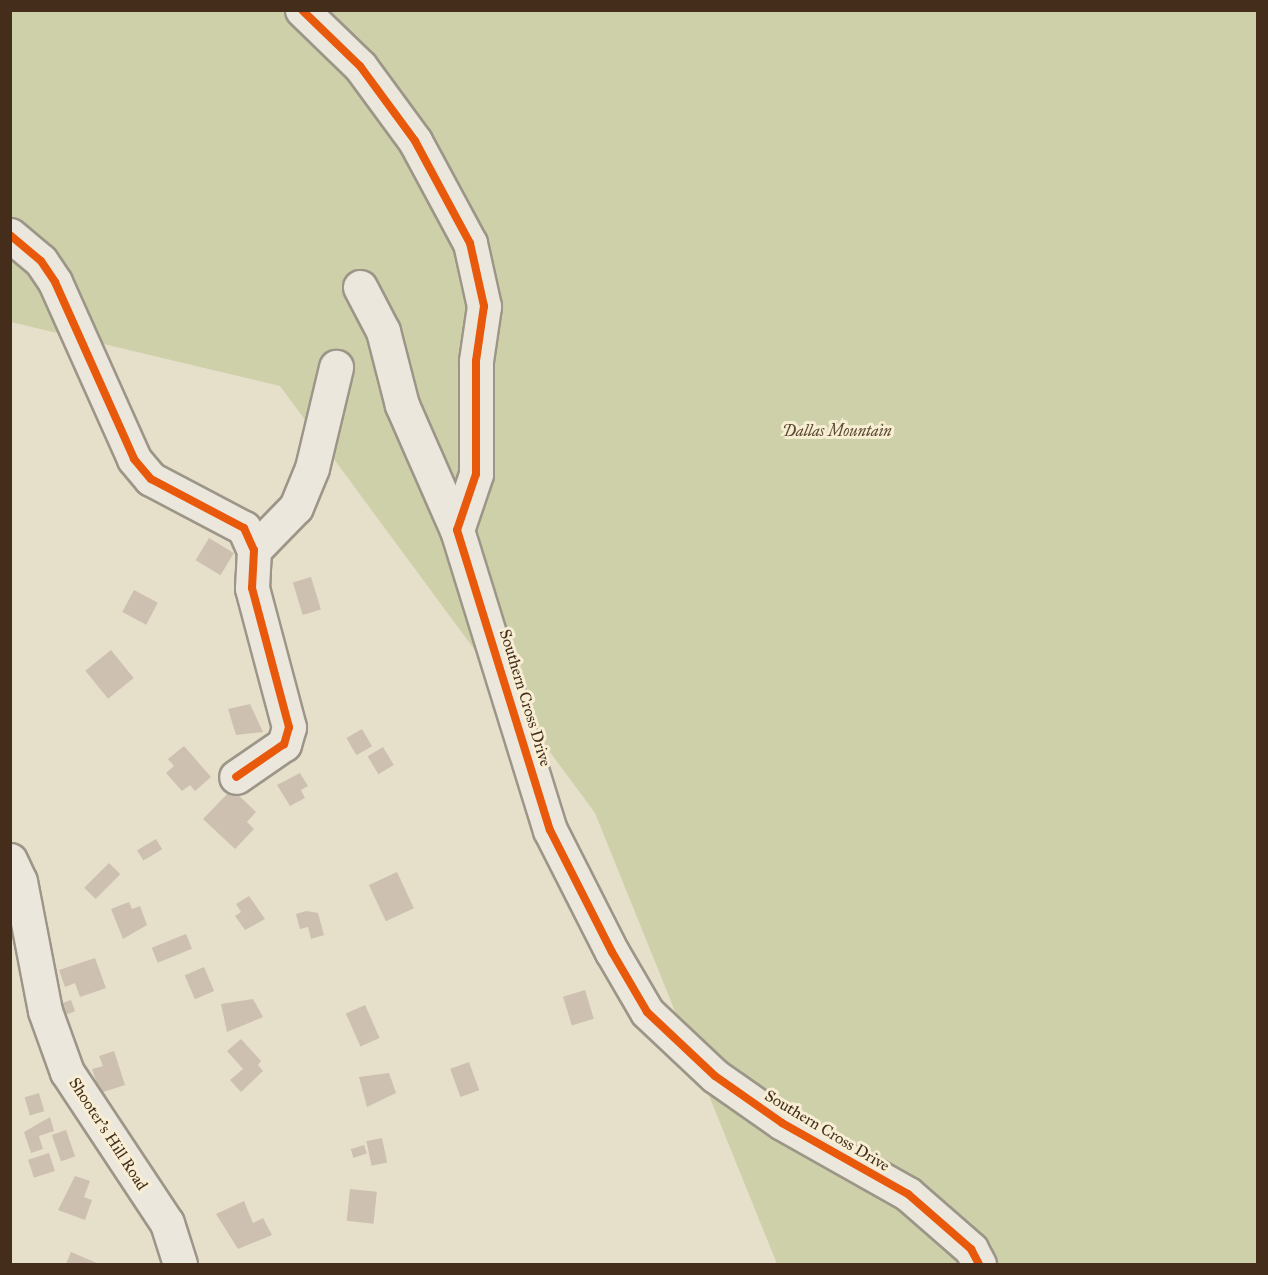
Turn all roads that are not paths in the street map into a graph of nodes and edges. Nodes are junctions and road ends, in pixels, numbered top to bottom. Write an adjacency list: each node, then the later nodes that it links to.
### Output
1 (302, 10): 5 (street)
2 (10, 235): 6 (street)
3 (360, 287): 5 (street, Southern Cross Drive)
4 (336, 367): 6 (street)
5 (457, 530): 10 (street, Southern Cross Drive)
6 (254, 550): 7 (street)
7 (236, 777)
8 (10, 860): 9 (street, Shooter's Hill Road)
9 (180, 1264)
10 (979, 1264)

